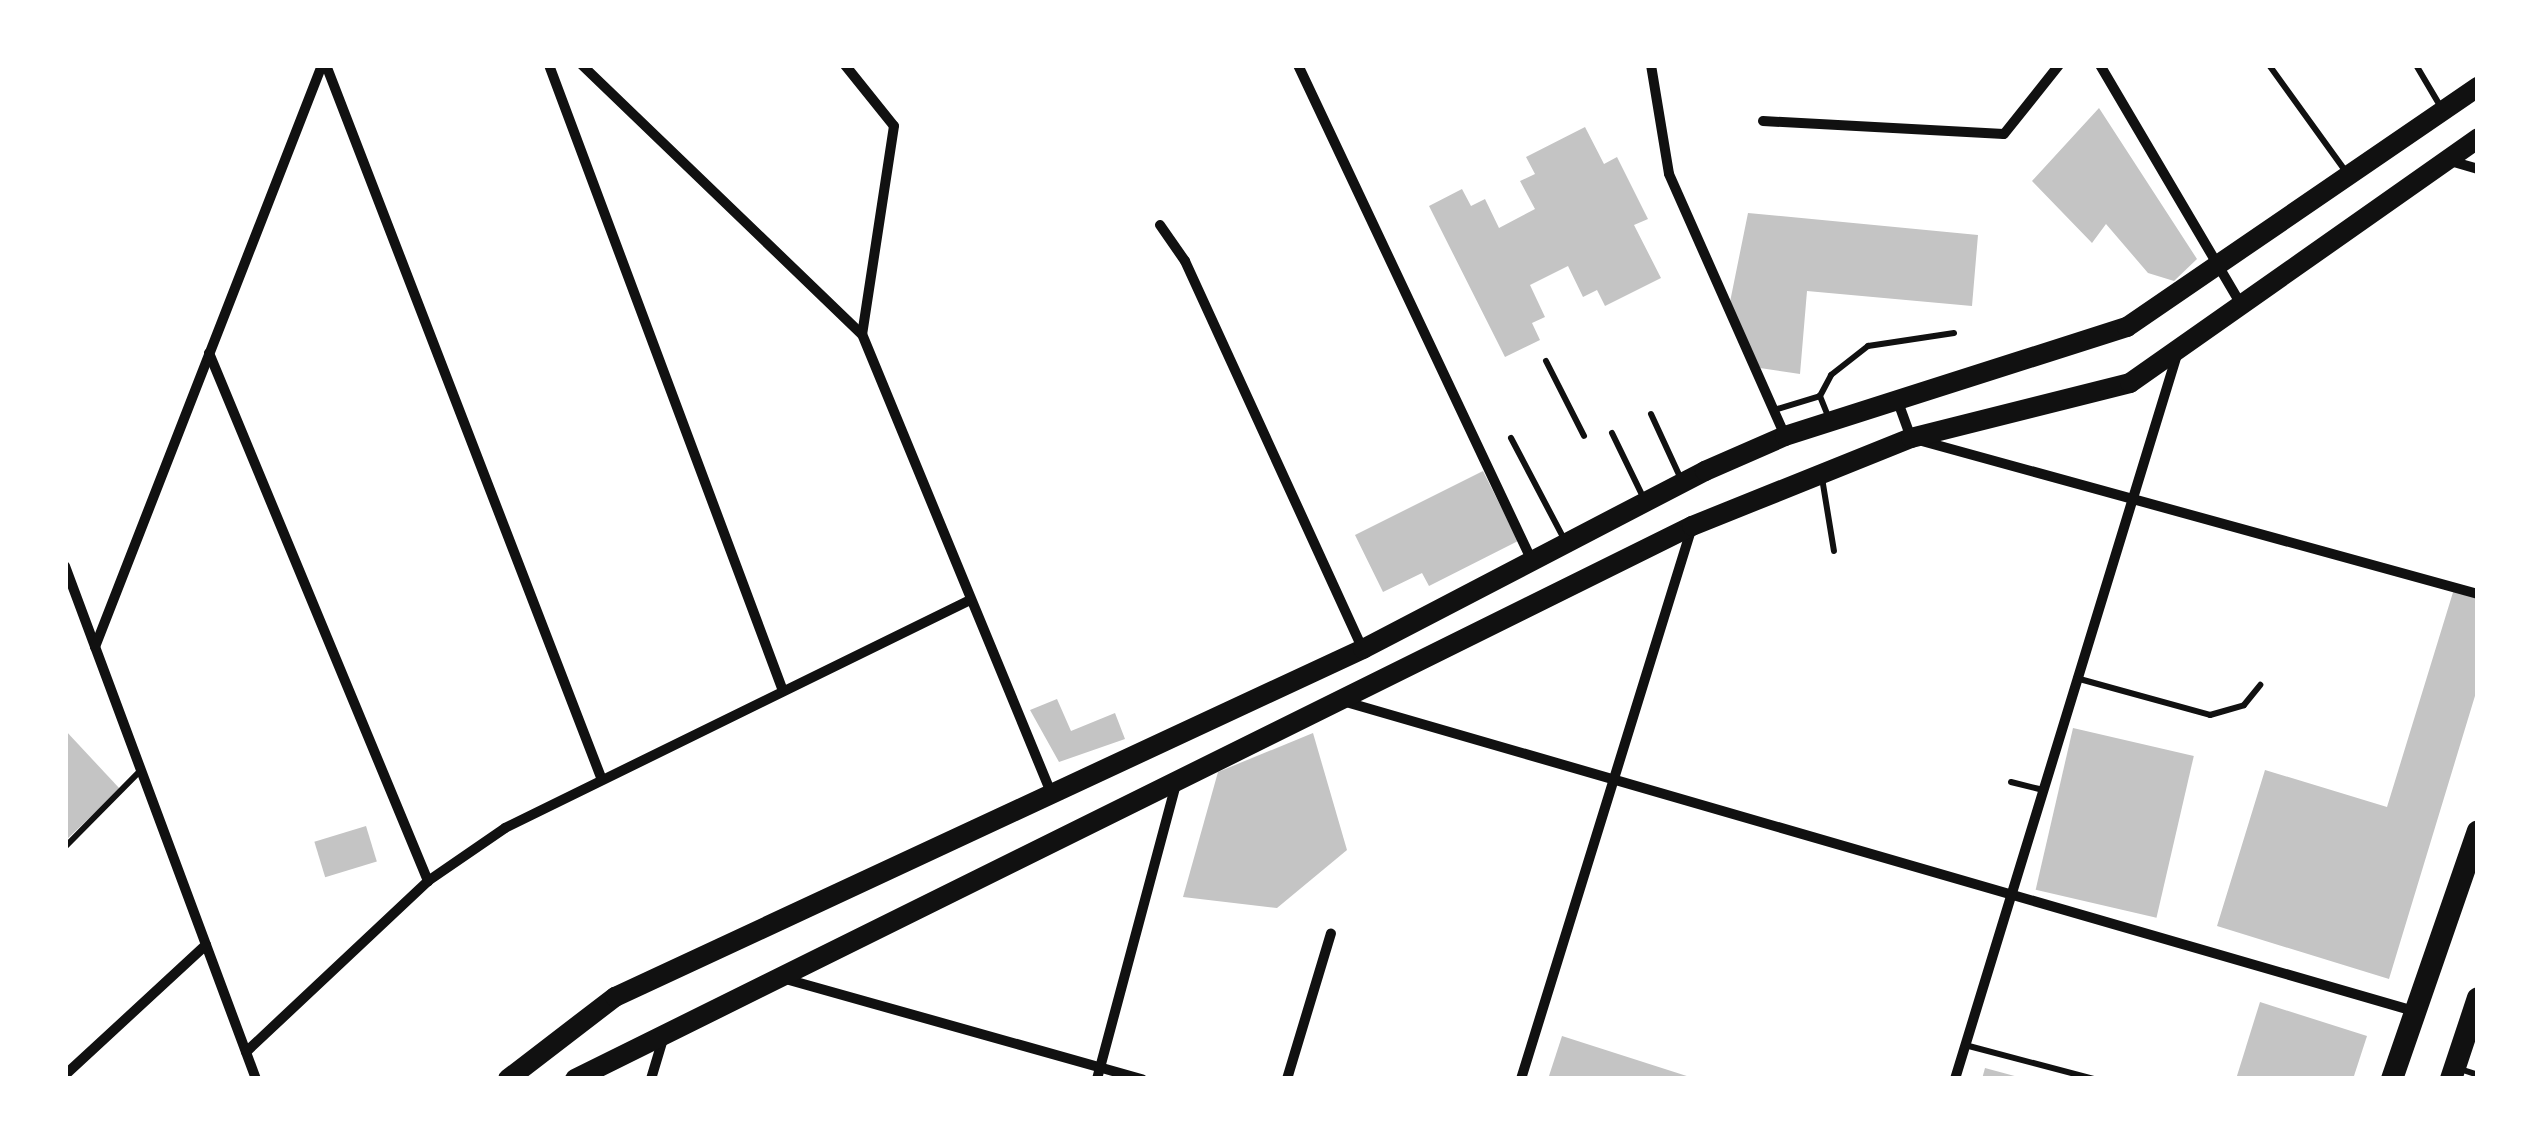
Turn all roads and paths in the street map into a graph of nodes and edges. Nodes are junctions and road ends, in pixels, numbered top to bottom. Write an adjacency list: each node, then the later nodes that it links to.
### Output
1 (324, 65): 23 (street); 55 (street)
2 (549, 65): 51 (street)
3 (582, 65): 22 (street)
4 (844, 65): 22 (street)
5 (1298, 65): 43 (street)
6 (1652, 65): 28 (street)
7 (2059, 65): 13 (street)
8 (2100, 65): 19 (street)
9 (2269, 65): 17 (lane)
10 (2416, 65): 12 (lane)
11 (2478, 87): 12 (main road)
12 (2443, 110): 17 (main road)
13 (1763, 121)
14 (2478, 138): 15 (main road)
15 (2446, 160): 16 (street); 20 (main road)
16 (2478, 170)
17 (2348, 174): 19 (main road)
18 (1160, 225): 48 (street)
19 (2216, 272): 20 (street); 27 (main road)
20 (2244, 308): 24 (main road)
21 (1954, 333): 26 (lane)
22 (862, 334): 46 (street)
23 (209, 354): 47 (street); 62 (street)
24 (2176, 358): 35 (main road); 38 (street)
25 (1546, 361): 32 (lane)
26 (1820, 396): 28 (lane); 30 (lane)
27 (1898, 402): 30 (main road); 35 (street)
28 (1774, 410): 33 (street)
29 (1652, 414): 37 (lane)
30 (1830, 422): 33 (main road)
31 (1612, 433): 39 (lane)
32 (1584, 436)
33 (1785, 436): 37 (main road)
34 (1511, 438): 41 (lane)
35 (1911, 438): 36 (main road); 38 (street)
36 (1822, 472): 40 (main road); 42 (lane)
37 (1682, 482): 39 (main road)
38 (2132, 498): 45 (street); 49 (street)
39 (1644, 500): 41 (main road)
40 (1692, 526): 52 (main road); 56 (street)
41 (1565, 542): 43 (main road)
42 (1834, 551)
43 (1532, 560): 48 (main road)
44 (65, 566): 47 (street)
45 (2478, 594)
46 (970, 600): 51 (street); 59 (street)
47 (95, 646): 53 (street)
48 (1363, 648): 59 (main road)
49 (2075, 678): 50 (lane); 58 (street)
50 (2260, 685)
51 (783, 691): 55 (street)
52 (1340, 700): 54 (main road); 56 (street)
53 (141, 770): 61 (lane); 65 (street)
54 (1178, 778): 66 (main road); 73 (street)
55 (602, 780): 62 (street)
56 (1610, 782): 63 (street); 83 (street)
57 (2012, 782): 58 (lane)
58 (2038, 789): 63 (street)
59 (1051, 793): 77 (main road)
60 (2478, 832): 68 (highway)
61 (65, 847)
62 (428, 881): 72 (street)
63 (2009, 897): 68 (street); 71 (street)
64 (1331, 933): 82 (street)
65 (206, 944): 72 (street); 75 (street)
66 (772, 975): 70 (main road); 73 (street)
67 (2478, 998): 69 (highway)
68 (2414, 1011): 86 (highway)
69 (2474, 1027): 74 (highway)
70 (666, 1029): 78 (main road); 79 (street)
71 (1965, 1045): 84 (street); 85 (lane)
72 (246, 1052): 76 (street)
73 (1101, 1066): 80 (street); 81 (street)
74 (2461, 1074)
75 (65, 1075)
76 (256, 1079)
77 (508, 1079)
78 (575, 1079)
79 (650, 1079)
80 (1097, 1079)
81 (1142, 1079)
82 (1288, 1079)
83 (1521, 1079)
84 (1955, 1079)
85 (2094, 1079)
86 (2392, 1079)

